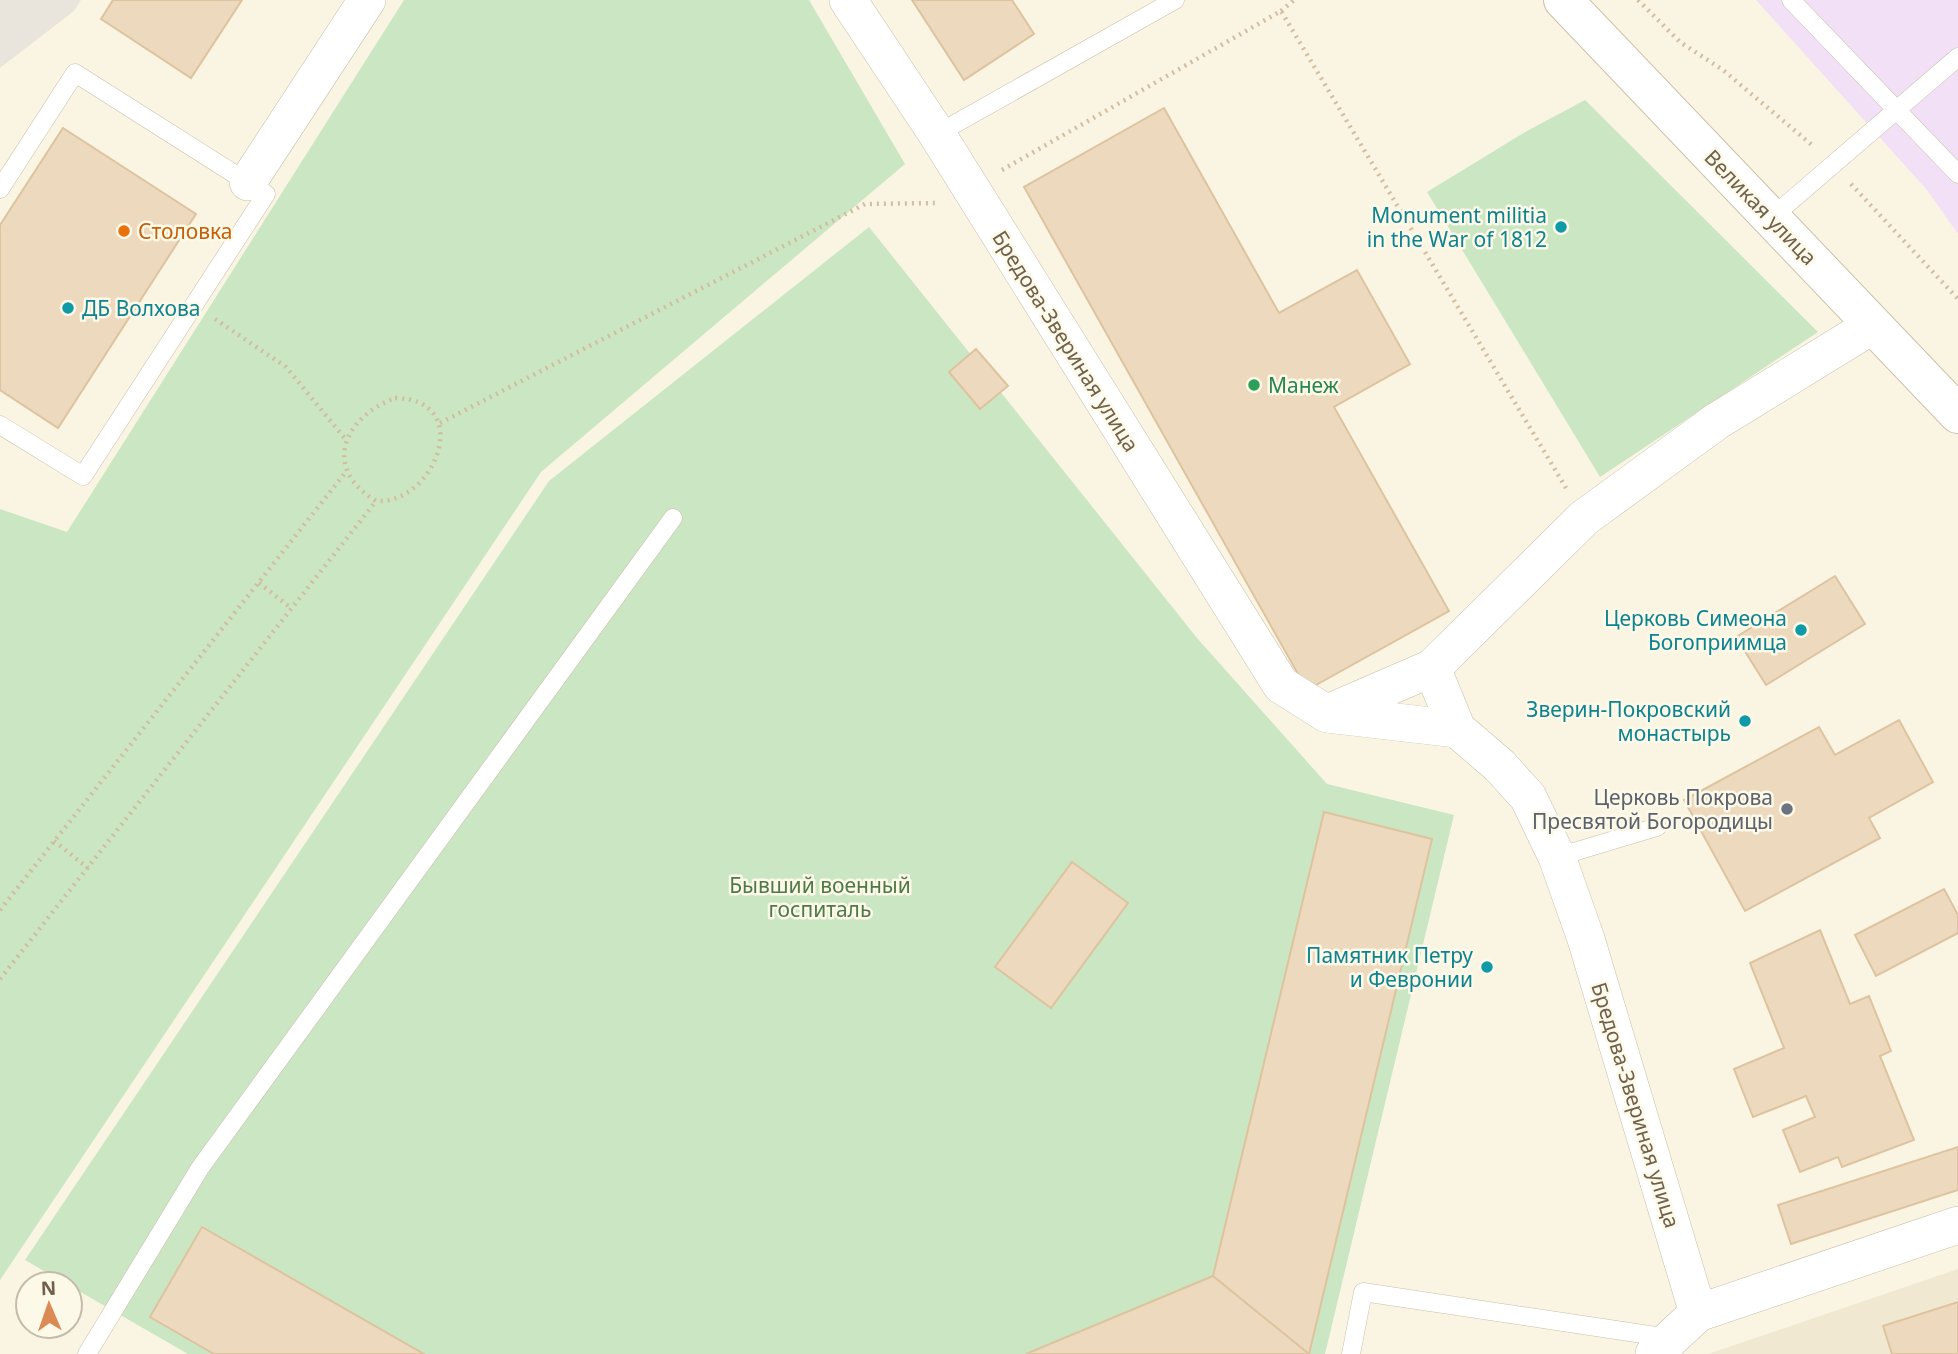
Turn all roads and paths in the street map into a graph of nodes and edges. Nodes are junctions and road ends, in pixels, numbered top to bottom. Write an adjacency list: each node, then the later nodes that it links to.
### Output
1 (367, 0): 14 (street)
2 (847, 0): 11 (street, Бредова-Звериная улица)
3 (1175, 0): 11 (lane)
4 (1294, 0): 8 (path)
5 (1563, 0): 17 (main road, Великая улица)
6 (1638, 0): 12 (path)
7 (1791, 0): 10 (lane)
8 (1281, 11): 15 (path); 28 (path)
9 (1958, 57): 10 (lane)
10 (1897, 109): 12 (lane); 13 (lane)
11 (937, 134): 15 (street, Бредова-Звериная улица)
12 (1833, 164): 17 (lane); 18 (path)
13 (1958, 174)
14 (247, 182): 16 (lane); 19 (lane)
15 (971, 188): 22 (path); 32 (street, Бредова-Звериная улица)
16 (0, 189)
17 (1771, 218): 20 (main road, Великая улица)
18 (1958, 299)
19 (194, 306): 23 (lane); 24 (path)
20 (1873, 325): 21 (main road, Великая улица); 28 (street)
21 (1958, 414)
22 (440, 423): 24 (path); 26 (path)
23 (0, 425)
24 (347, 441): 25 (path)
25 (345, 473): 26 (path); 29 (path)
26 (376, 501): 30 (path)
27 (673, 518): 43 (lane)
28 (1584, 518): 31 (street)
29 (259, 583): 30 (path); 35 (path)
30 (291, 608): 37 (path)
31 (1432, 668): 32 (street); 33 (street, Бредова-Звериная улица)
32 (1327, 714): 33 (street)
33 (1457, 729): 36 (street, Бредова-Звериная улица)
34 (1657, 827): 36 (lane)
35 (54, 841): 37 (path); 38 (path)
36 (1557, 857): 41 (street, Бредова-Звериная улица)
37 (88, 868): 39 (path)
38 (0, 910)
39 (0, 979)
40 (1958, 1225): 41 (street)
41 (1698, 1313): 42 (street)
42 (1663, 1346): 44 (lane)
43 (88, 1354)
44 (1351, 1354)

